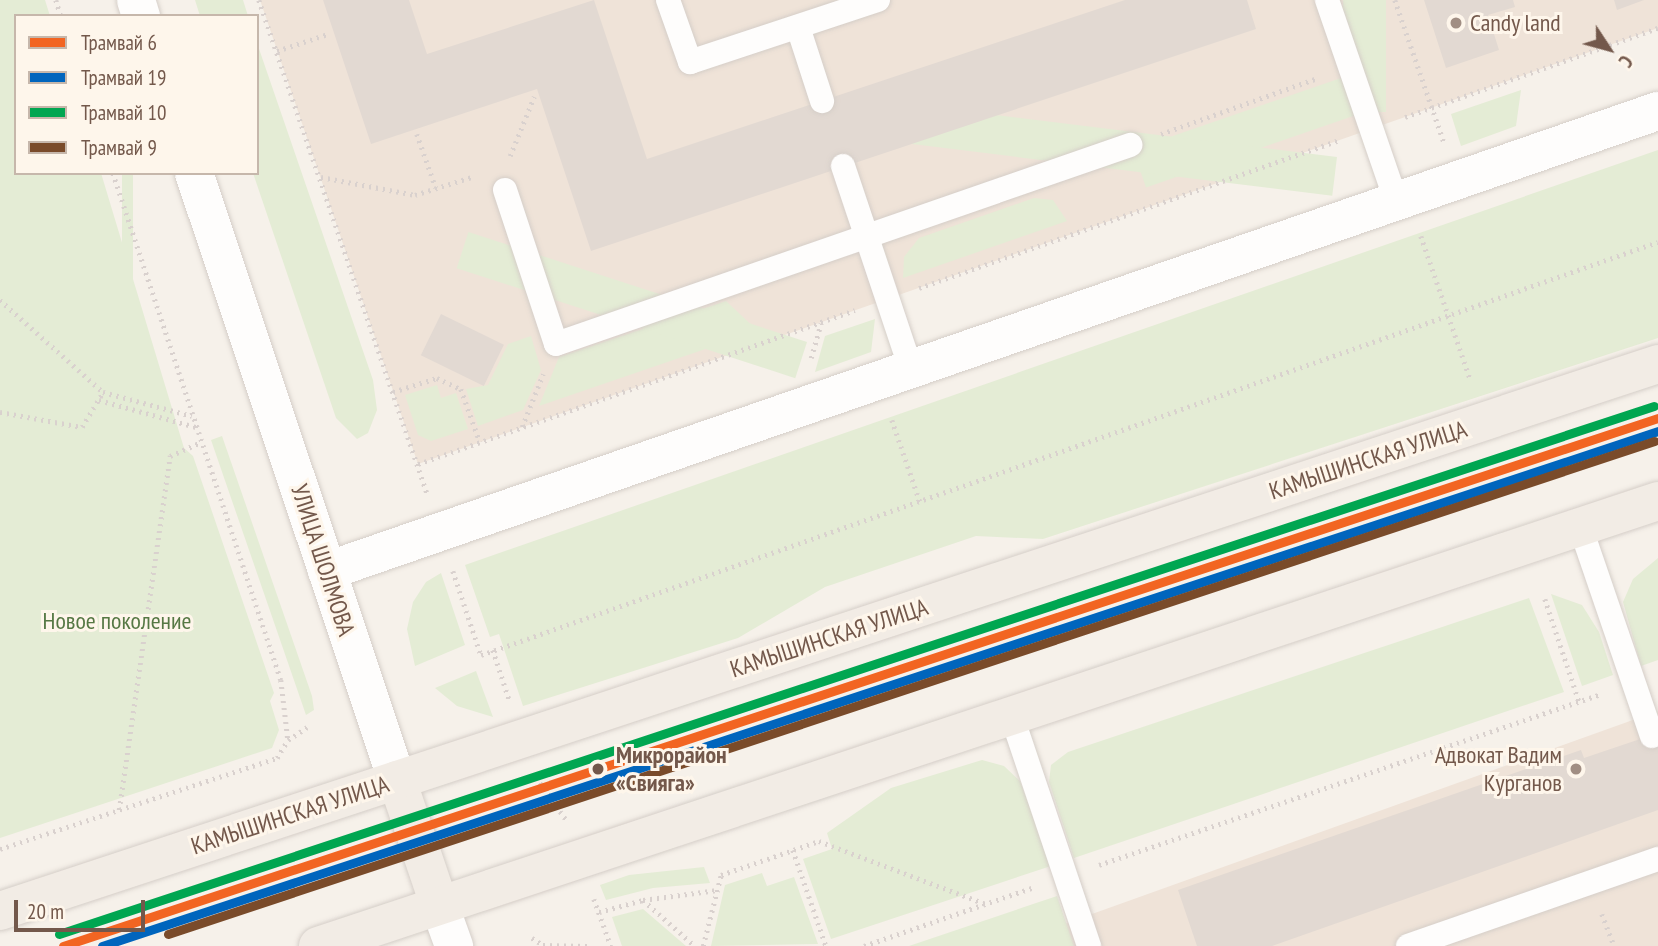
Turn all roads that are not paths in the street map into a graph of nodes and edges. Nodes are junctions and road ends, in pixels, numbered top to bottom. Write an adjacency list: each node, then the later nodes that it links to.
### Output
1 (668, 0): 4 (lane)
2 (878, 0): 4 (lane)
3 (1327, 0): 11 (lane)
4 (798, 27): 5 (lane)
5 (822, 101)
6 (1658, 111): 11 (street)
7 (1130, 145): 12 (lane)
8 (844, 166): 12 (lane)
9 (195, 175): 17 (street, УЛИЦА ШОЛМОВА)
10 (505, 178): 12 (lane)
11 (1407, 214): 14 (street)
12 (867, 237): 14 (lane)
13 (1658, 364): 20 (main road, КАМЫШИНСКАЯ УЛИЦА)
14 (895, 378): 17 (street)
15 (1658, 501): 16 (main road)
16 (1580, 526): 18 (main road); 19 (lane)
17 (327, 571): 20 (street, УЛИЦА ШОЛМОВА)
18 (1011, 715): 22 (main road); 26 (lane)
19 (1653, 736)
20 (397, 780): 22 (main road, УЛИЦА ШОЛМОВА); 23 (main road, КАМЫШИНСКАЯ УЛИЦА)
21 (1658, 859): 27 (lane)
22 (439, 904): 24 (main road); 25 (street, УЛИЦА ШОЛМОВА)
23 (0, 911)
24 (318, 946)
25 (454, 946)
26 (1089, 946)
27 (1408, 946)

